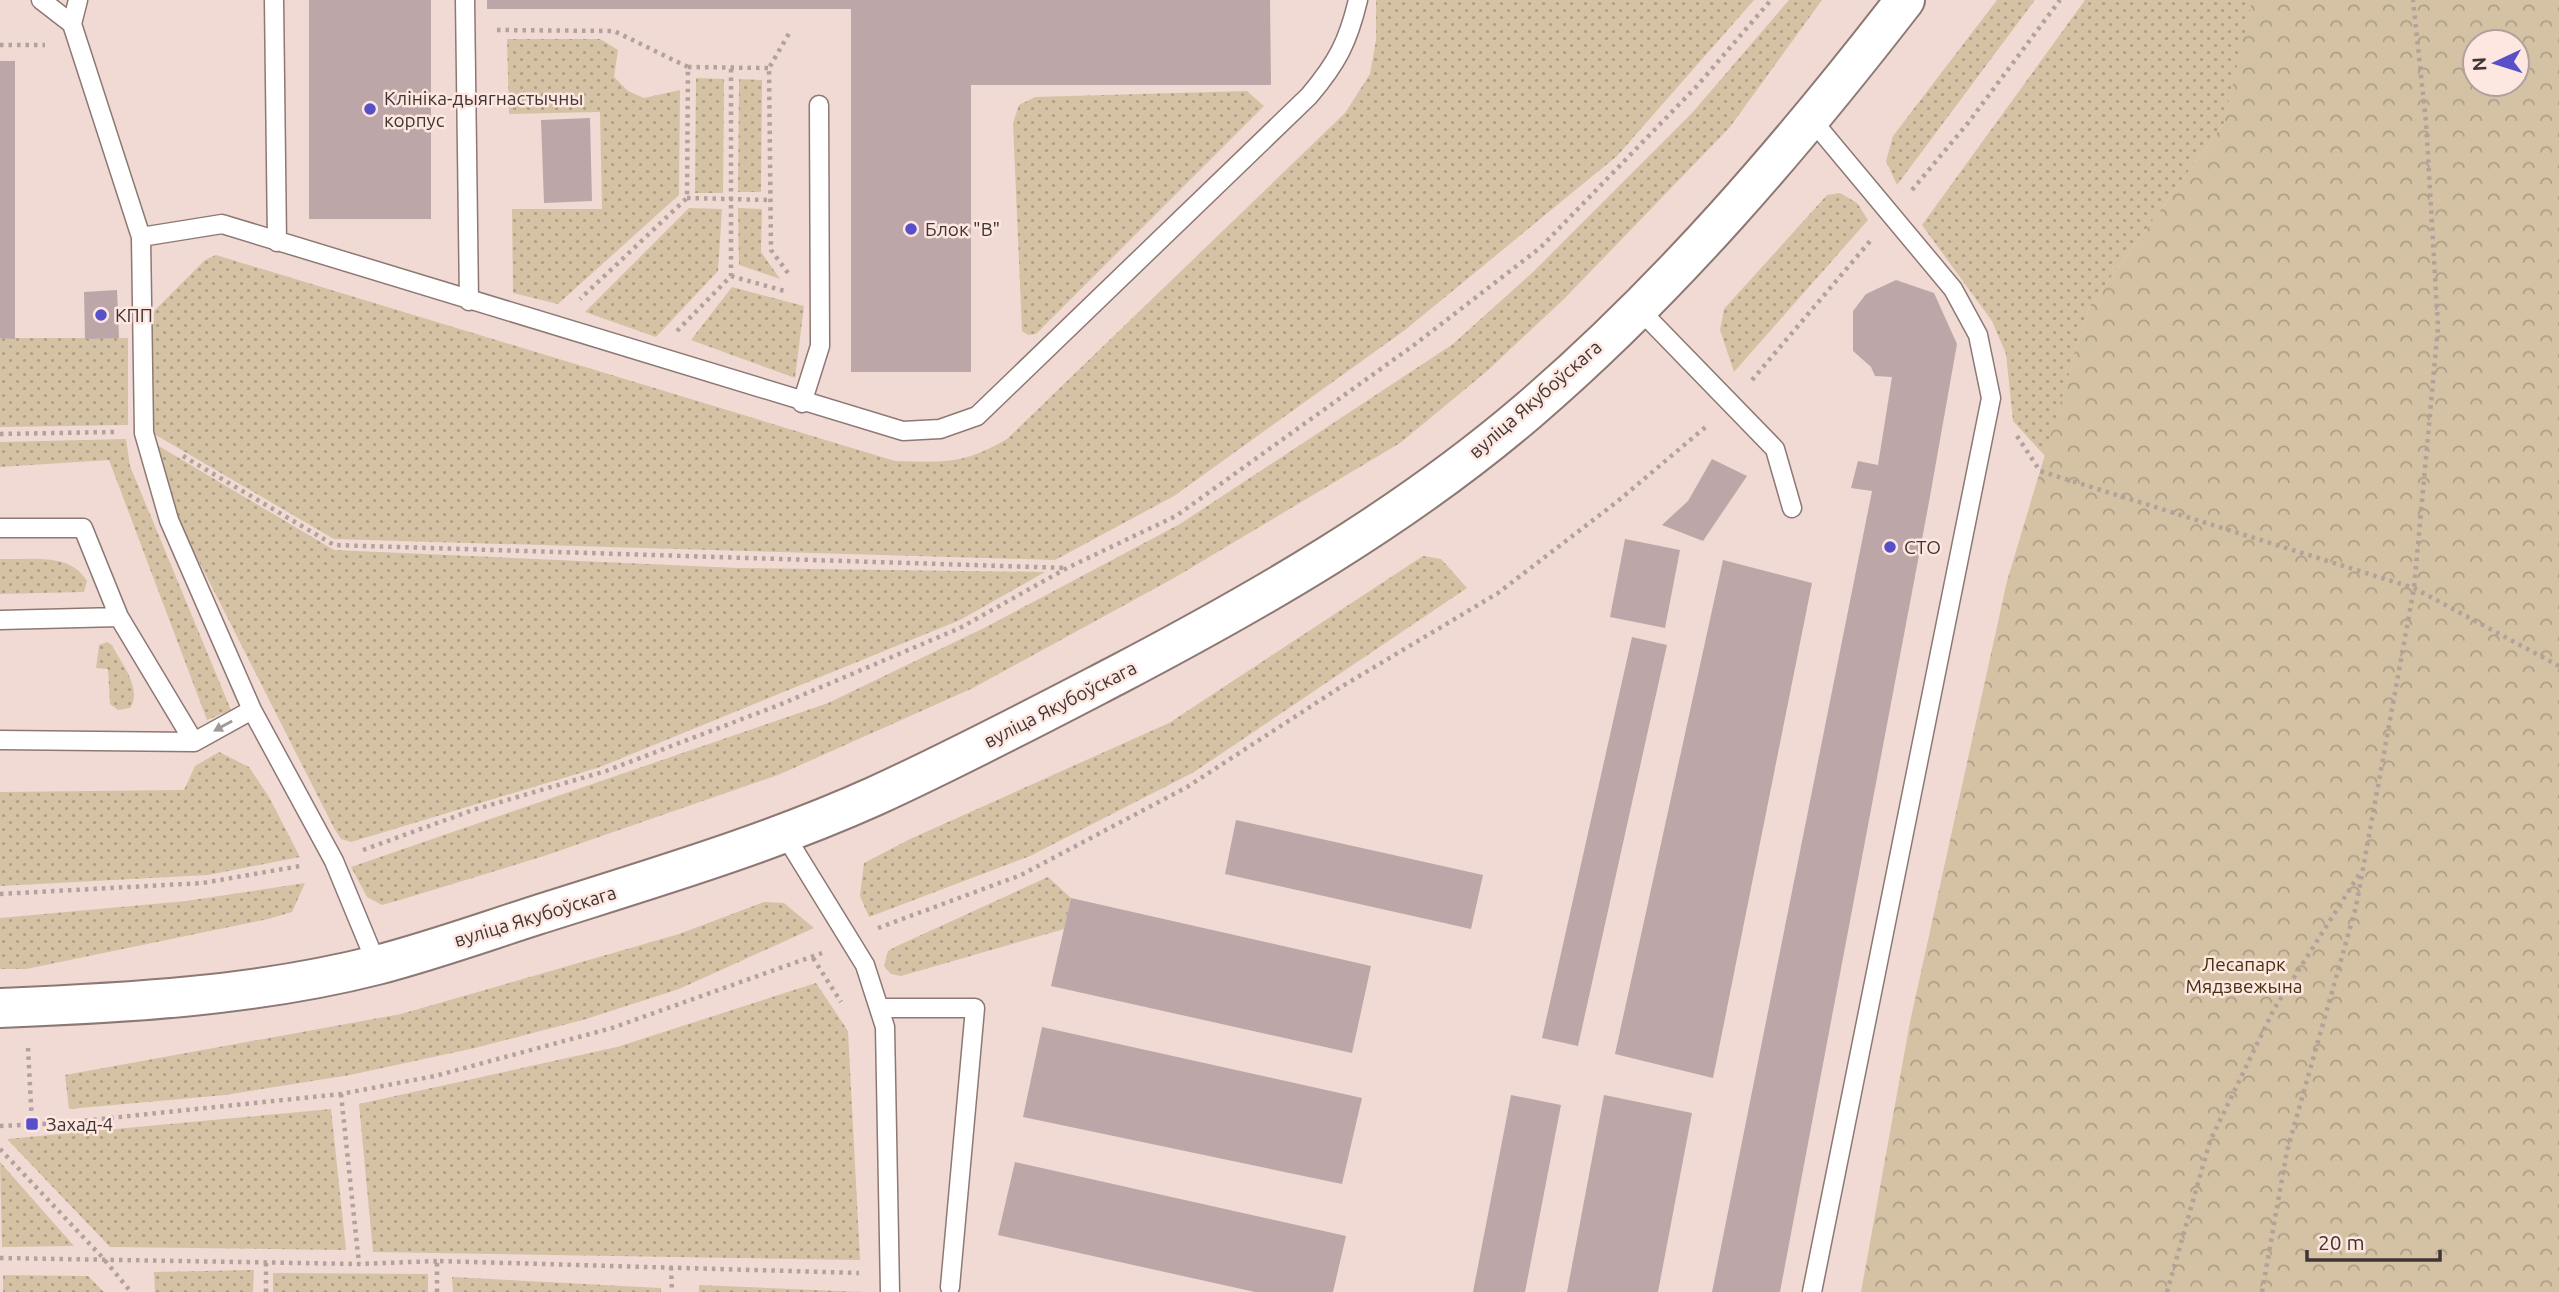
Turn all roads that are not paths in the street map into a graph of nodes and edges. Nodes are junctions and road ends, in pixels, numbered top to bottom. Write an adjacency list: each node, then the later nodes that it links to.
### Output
1 (41, 0): 7 (lane)
2 (78, 0): 7 (lane)
3 (274, 0): 11 (lane)
4 (465, 0): 12 (lane)
5 (1358, 0): 14 (lane)
6 (1905, 0): 9 (main road, вуліца Якубоўскага)
7 (72, 24): 10 (lane)
8 (819, 105): 14 (lane)
9 (1812, 120): 13 (main road, вуліца Якубоўскага); 28 (lane)
10 (141, 237): 11 (lane); 19 (lane)
11 (276, 242): 12 (lane)
12 (469, 301): 14 (lane)
13 (1638, 308): 15 (lane); 22 (main road, вуліца Якубоўскага)
14 (802, 403)
15 (1792, 508)
16 (0, 528): 17 (lane)
17 (119, 617): 18 (lane); 21 (lane)
18 (0, 620)
19 (252, 710): 21 (lane, one-way to 21); 23 (lane)
20 (0, 740): 21 (lane)
21 (194, 742)
22 (783, 832): 23 (main road, вуліца Якубоўскага); 25 (lane)
23 (377, 965): 24 (main road, вуліца Якубоўскага)
24 (13, 1008)
25 (879, 1008): 26 (lane); 27 (lane)
26 (950, 1287)
27 (890, 1292)
28 (1812, 1292)

